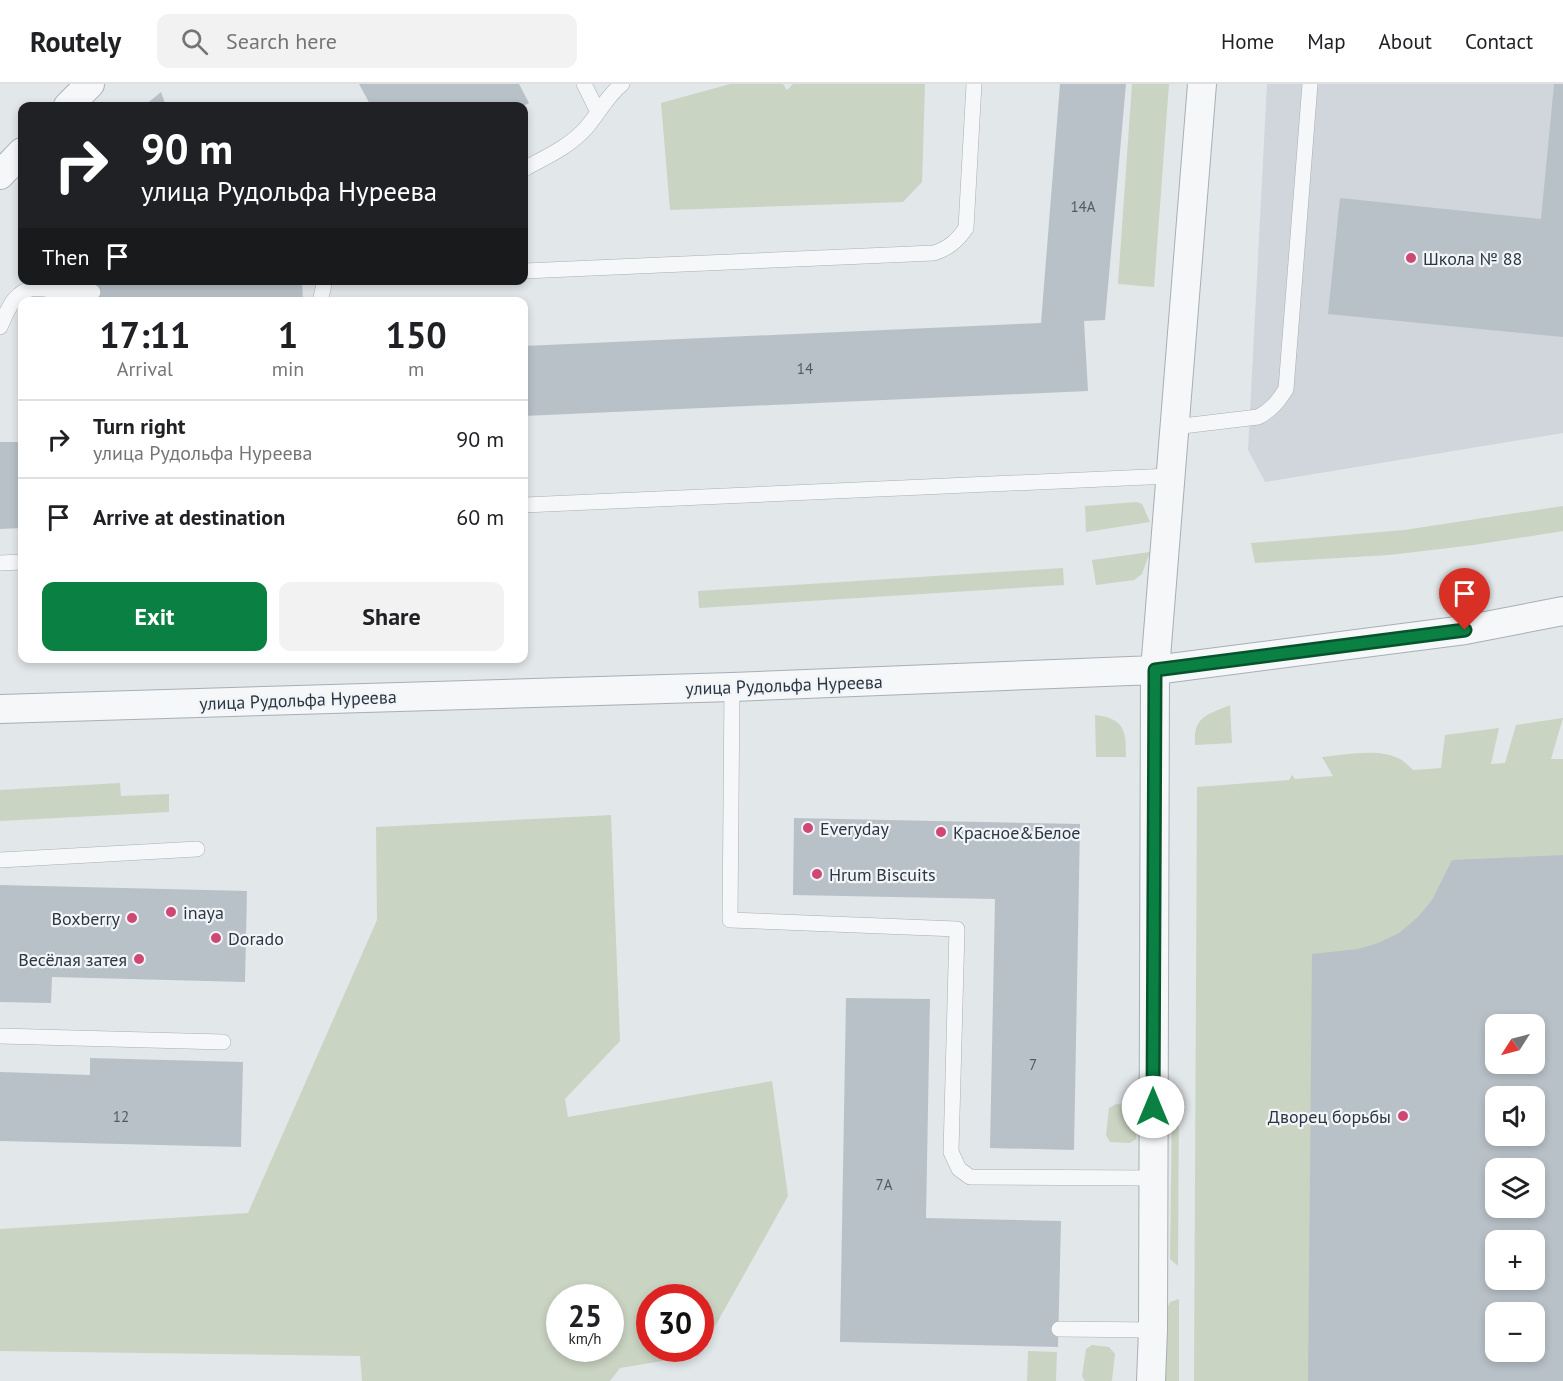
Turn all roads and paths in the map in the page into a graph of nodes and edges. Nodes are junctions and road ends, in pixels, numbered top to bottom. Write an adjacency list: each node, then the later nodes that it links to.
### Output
1 (90, 84): 7 (street)
2 (584, 84): 8 (lane)
3 (622, 84): 8 (lane)
4 (974, 84): 12 (lane)
5 (1202, 84): 15 (street)
6 (1310, 84): 15 (lane)
7 (72, 102)
8 (598, 112): 10 (lane)
9 (18, 157): 11 (street)
10 (528, 166)
11 (0, 175)
12 (528, 271)
13 (93, 292): 14 (lane)
14 (0, 327)
15 (1174, 427): 16 (street)
16 (1170, 476): 17 (lane); 21 (street)
17 (528, 505)
18 (0, 562): 19 (lane)
19 (18, 562)
20 (1563, 611): 21 (street, улица Рудольфа Нуреева)
21 (1155, 670): 22 (street, улица Рудольфа Нуреева); 28 (street)
22 (732, 687): 23 (street, улица Рудольфа Нуреева); 28 (lane)
23 (0, 710)
24 (197, 849): 25 (lane)
25 (0, 860)
26 (0, 1036): 27 (lane)
27 (223, 1042)
28 (1153, 1178): 30 (street)
29 (1059, 1329): 30 (lane)
30 (1153, 1330): 31 (street)
31 (1151, 1381)

